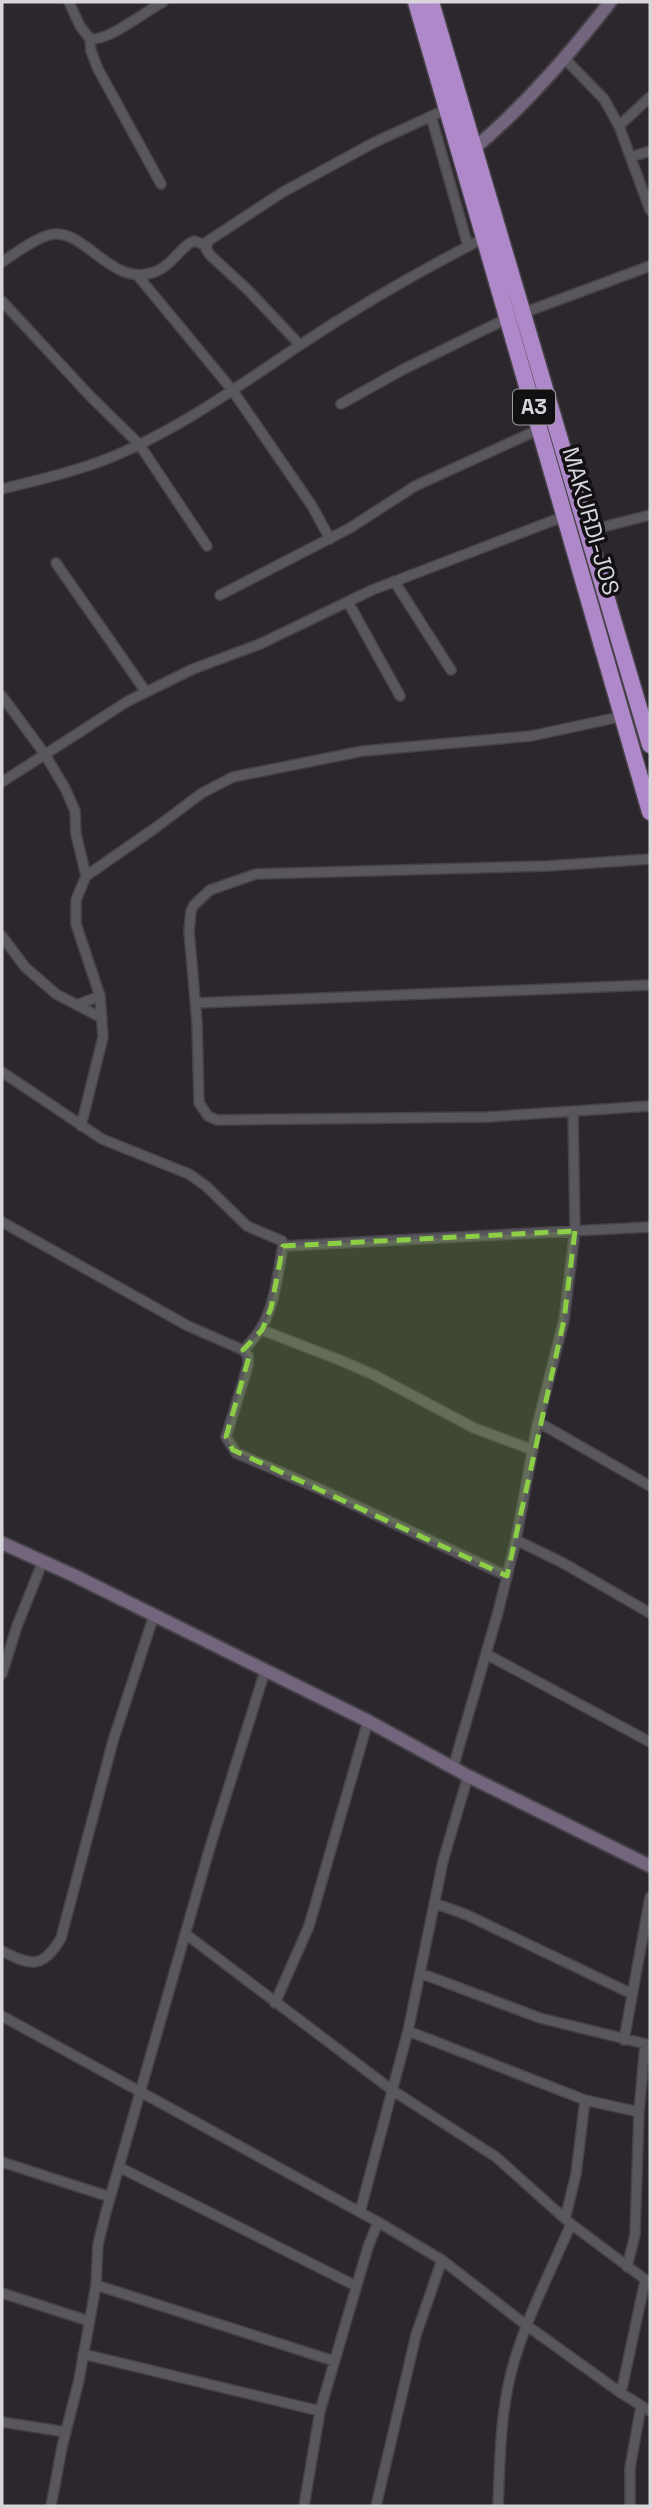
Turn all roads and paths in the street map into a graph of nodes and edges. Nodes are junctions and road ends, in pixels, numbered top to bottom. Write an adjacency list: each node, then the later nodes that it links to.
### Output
1 (69, 2): 6 (street)
2 (163, 2): 6 (street)
3 (416, 2): 9 (highway, MAKURDI-JOS / A3)
4 (431, 2): 13 (highway, MAKURDI-JOS / A3)
5 (610, 2): 7 (street)
6 (90, 39): 16 (street)
7 (565, 58): 11 (street); 13 (street)
8 (650, 97): 11 (street)
9 (447, 108): 10 (street); 13 (highway, MAKURDI-JOS / A3)
10 (430, 116): 15 (street); 19 (street)
11 (619, 126): 14 (street)
12 (650, 151): 14 (street)
13 (467, 154): 15 (street); 18 (highway, MAKURDI-JOS / A3); 25 (highway, MAKURDI-JOS / A3)
14 (631, 157): 17 (street)
15 (447, 171): 20 (street)
16 (161, 184)
17 (650, 210)
18 (486, 237): 20 (street); 25 (highway, MAKURDI-JOS / A3)
19 (206, 245): 23 (street); 26 (street)
20 (468, 246): 26 (street)
21 (2, 262): 23 (street)
22 (650, 266): 25 (street)
23 (138, 276): 27 (street)
24 (2, 301): 30 (street)
25 (515, 315): 28 (street); 29 (highway, MAKURDI-JOS / A3); 34 (highway, MAKURDI-JOS / A3)
26 (300, 345): 27 (street)
27 (233, 391): 30 (street); 35 (street)
28 (341, 404)
29 (540, 429): 33 (highway, MAKURDI-JOS / A3); 35 (street)
30 (139, 444): 31 (street); 36 (street)
31 (2, 489)
32 (650, 515): 34 (street)
33 (565, 516): 38 (street); 45 (highway, MAKURDI-JOS / A3)
34 (587, 531): 46 (highway, MAKURDI-JOS / A3)
35 (330, 539): 39 (street)
36 (207, 546)
37 (56, 564): 42 (street)
38 (394, 581): 40 (street); 41 (street)
39 (220, 595)
40 (348, 602): 42 (street); 44 (street)
41 (451, 670)
42 (146, 692): 48 (street)
43 (2, 696): 48 (street)
44 (400, 696)
45 (624, 716): 50 (highway, MAKURDI-JOS / A3); 52 (street)
46 (647, 722): 47 (highway, MAKURDI-JOS / A3)
47 (650, 745)
48 (44, 753): 49 (street); 52 (street)
49 (2, 782)
50 (650, 812)
51 (650, 859): 56 (street)
52 (86, 876): 55 (street)
53 (2, 936): 57 (street)
54 (650, 985): 56 (street)
55 (100, 996): 57 (street); 58 (street)
56 (196, 1003): 61 (street)
57 (79, 1004): 58 (street)
58 (102, 1018): 62 (street)
59 (2, 1072): 62 (street)
60 (650, 1107): 61 (street)
61 (573, 1111): 65 (street)
62 (81, 1126): 66 (street)
63 (2, 1224): 68 (street)
64 (650, 1227): 65 (street)
65 (575, 1231): 66 (street); 69 (street)
66 (283, 1246): 67 (street)
67 (262, 1330): 68 (street); 70 (street)
68 (243, 1350): 75 (street)
69 (538, 1422): 70 (street); 71 (street)
70 (533, 1450): 72 (street)
71 (650, 1486)
72 (516, 1540): 75 (street); 76 (street)
73 (2, 1543): 74 (street)
74 (43, 1561): 77 (street); 80 (street)
75 (507, 1576): 78 (street)
76 (650, 1612)
77 (154, 1615): 79 (street); 89 (street)
78 (486, 1654): 82 (street); 83 (street)
79 (265, 1671): 81 (street); 88 (street)
80 (2, 1674)
81 (368, 1721): 83 (street); 92 (street)
82 (650, 1742)
83 (453, 1768): 84 (street)
84 (468, 1776): 85 (street); 87 (street)
85 (650, 1866)
86 (650, 1897): 91 (street)
87 (434, 1903): 90 (street); 91 (street)
88 (187, 1935): 92 (street); 98 (street)
89 (2, 1951)
90 (420, 1973): 94 (street); 95 (street)
91 (632, 1994): 95 (street)
92 (275, 2003): 97 (street)
93 (2, 2016): 98 (street)
94 (408, 2031): 97 (street); 99 (street)
95 (624, 2040): 96 (street)
96 (648, 2044): 100 (street)
97 (392, 2090): 104 (street); 106 (street)
98 (142, 2092): 102 (street); 104 (street)
99 (586, 2100): 100 (street); 106 (street)
100 (639, 2112): 108 (street)
101 (2, 2162): 103 (street)
102 (119, 2167): 103 (street); 111 (street)
103 (110, 2197): 110 (street)
104 (360, 2212): 105 (street)
105 (378, 2222): 107 (street); 111 (street)
106 (568, 2222): 108 (street); 114 (street)
107 (442, 2260): 114 (street); 125 (street)
108 (627, 2267): 109 (street)
109 (648, 2282): 117 (street)
110 (96, 2285): 113 (street); 116 (street)
111 (356, 2286): 116 (street)
112 (2, 2293): 113 (street)
113 (89, 2321): 115 (street)
114 (526, 2325): 117 (street); 126 (street)
115 (83, 2354): 119 (street); 122 (street)
116 (334, 2361): 119 (street)
117 (621, 2393): 118 (street)
118 (641, 2406): 120 (street); 127 (street)
119 (320, 2411): 124 (street)
120 (650, 2411)
121 (2, 2422): 122 (street)
122 (66, 2432): 123 (street)
123 (51, 2506)
124 (304, 2506)
125 (376, 2506)
126 (498, 2506)
127 (630, 2506)

